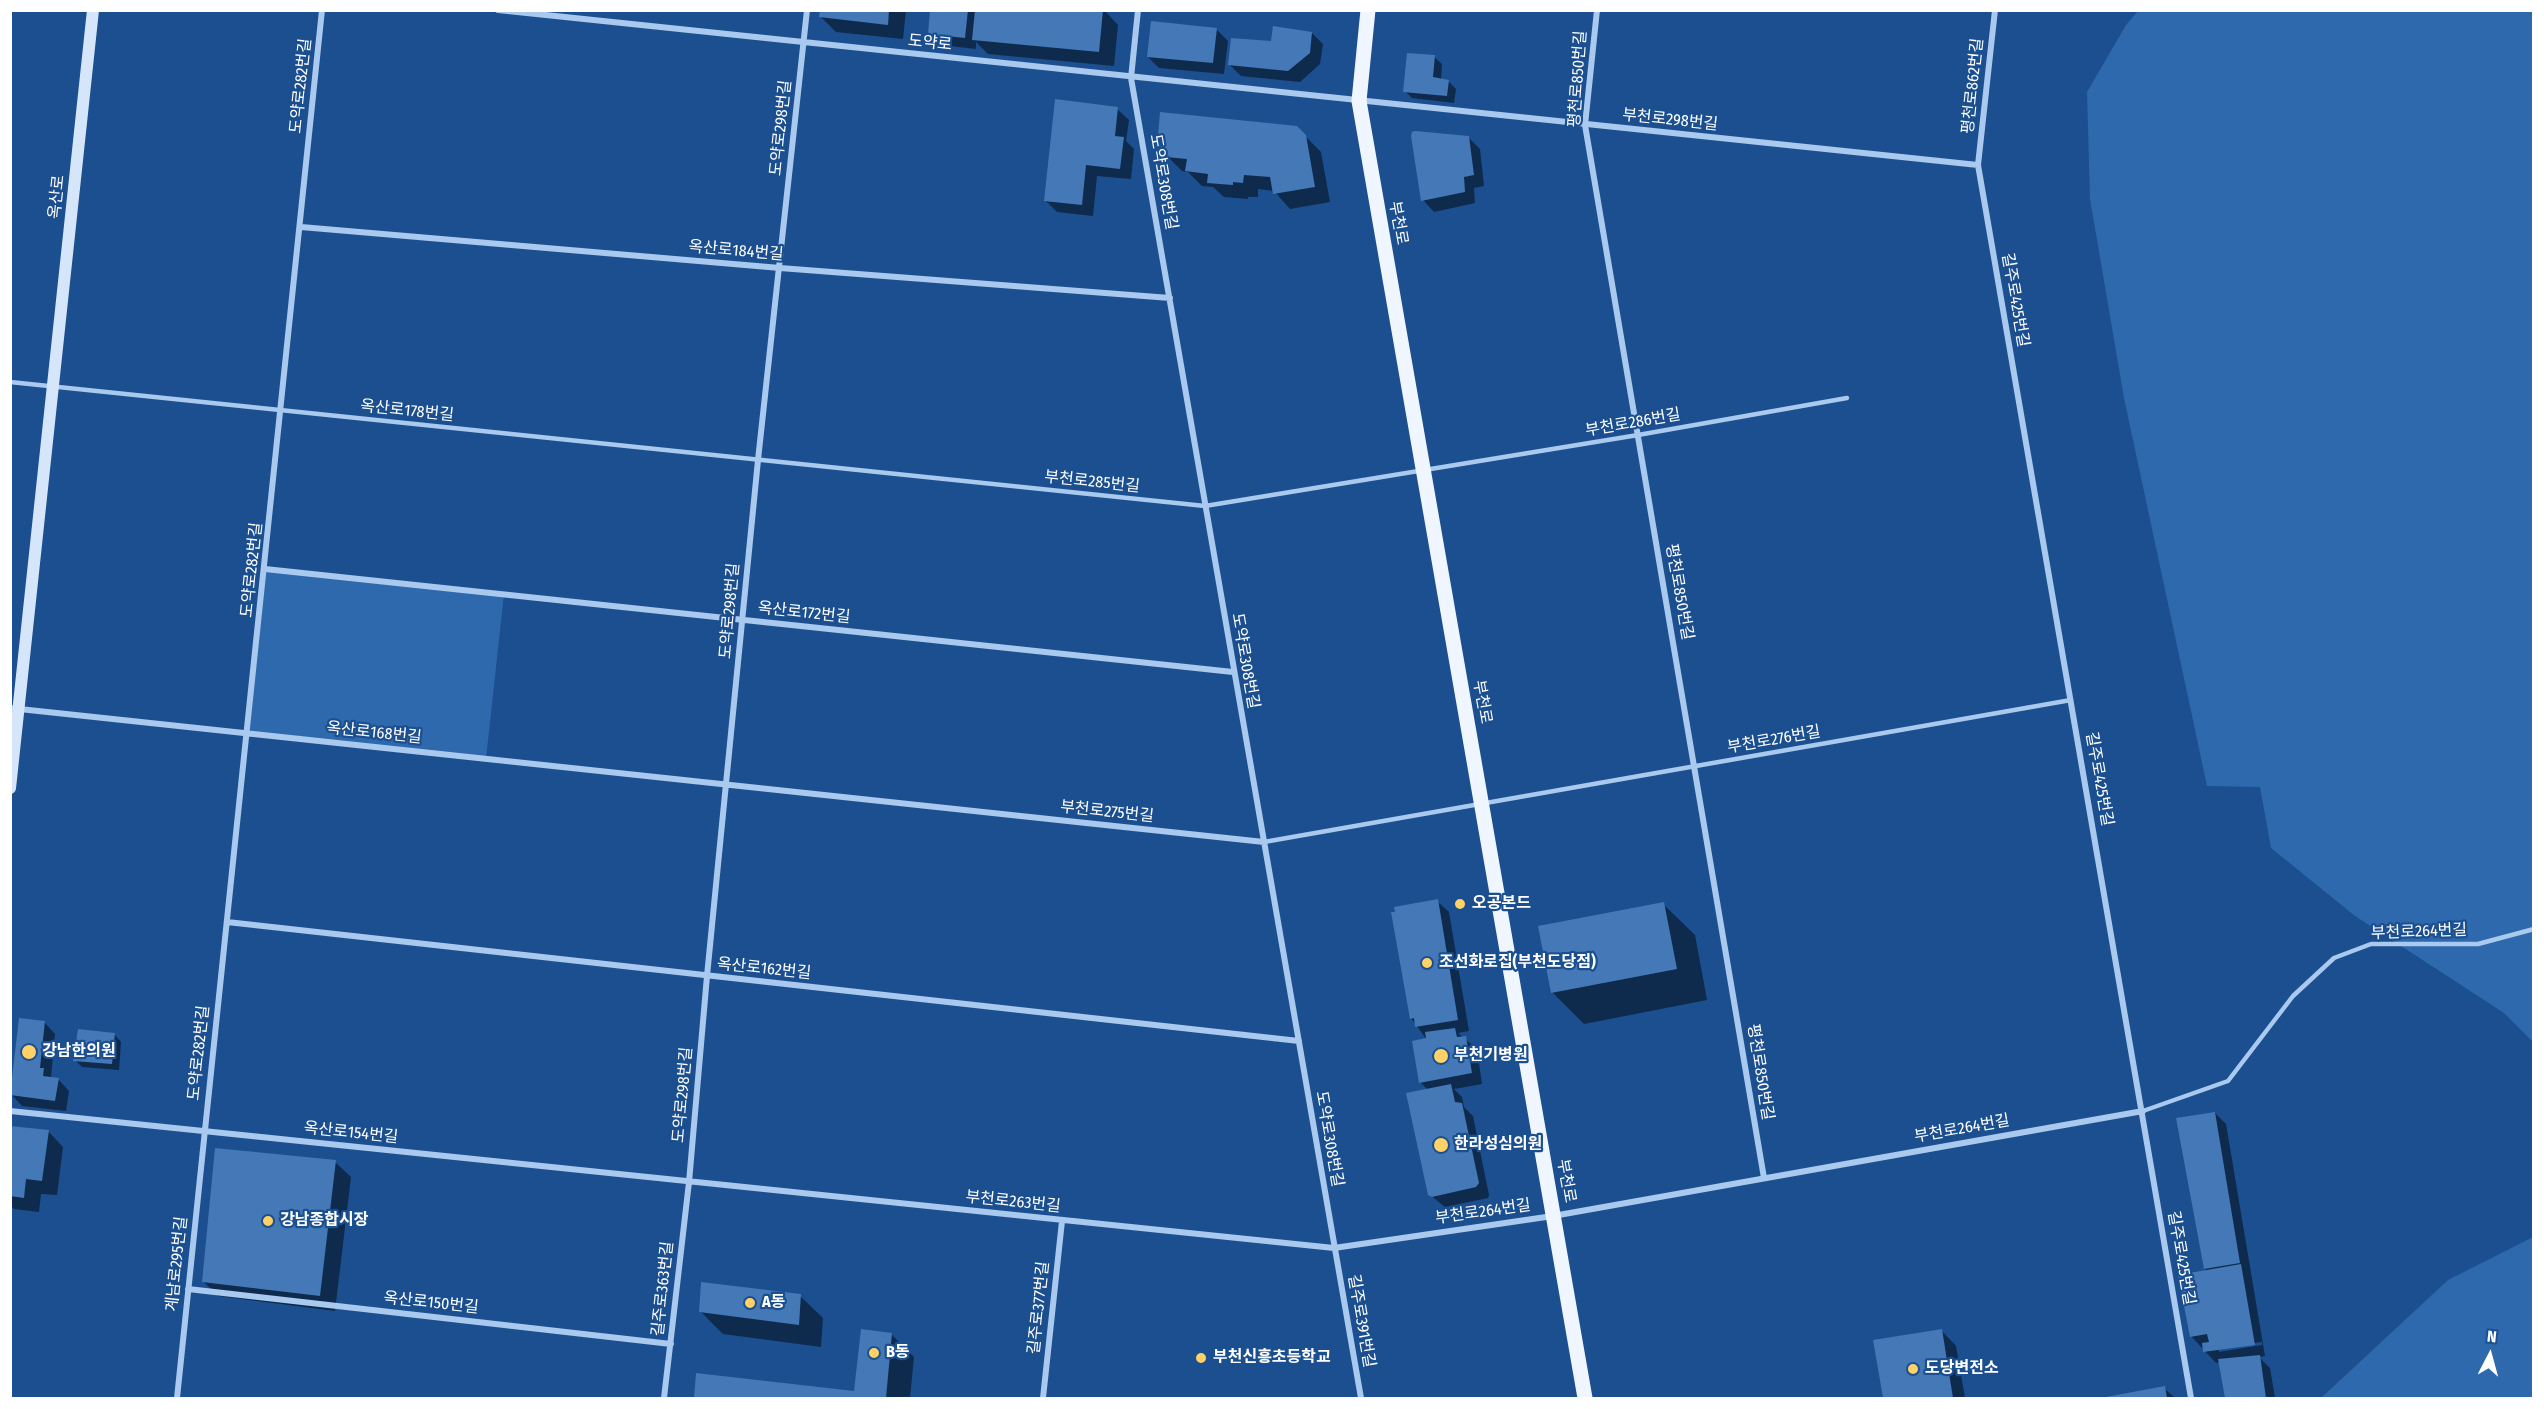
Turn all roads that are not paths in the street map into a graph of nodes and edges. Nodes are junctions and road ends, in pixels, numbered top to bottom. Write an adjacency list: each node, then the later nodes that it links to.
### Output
1 (93, 10): 18 (street, 옥산로)
2 (322, 10): 14 (street, 도약로282번길)
3 (498, 10): 9 (street, 도약로)
4 (807, 10): 9 (street, 도약로298번길)
5 (1138, 10): 10 (street, 도약로308번길)
6 (1368, 10): 11 (main road, 부천로)
7 (1597, 10): 12 (street, 평천로850번길)
8 (1995, 10): 13 (street, 평천로862번길)
9 (802, 43): 10 (street, 도약로); 15 (street, 도약로298번길)
10 (1131, 78): 11 (street, 도약로); 16 (street, 도약로308번길)
11 (1359, 101): 12 (street, 부천로298번길); 23 (main road, 부천로)
12 (1585, 124): 13 (street, 부천로298번길); 21 (street, 평천로850번길)
13 (1978, 165): 28 (street, 길주로425번길)
14 (300, 227): 15 (street, 옥산로184번길); 20 (street, 도약로282번길)
15 (780, 268): 16 (street, 옥산로184번길); 22 (street, 도약로298번길)
16 (1170, 298): 24 (street, 도약로308번길)
17 (10, 382): 18 (lane)
18 (53, 386): 20 (lane, 옥산로178번길); 29 (street, 옥산로)
19 (1847, 398): 21 (lane, 부천로286번길)
20 (282, 410): 22 (lane, 옥산로178번길); 25 (street, 도약로282번길)
21 (1638, 435): 23 (lane, 부천로286번길); 31 (street, 평천로850번길)
22 (758, 460): 24 (lane, 부천로285번길); 26 (street, 도약로298번길)
23 (1422, 470): 24 (lane, 부천로285번길); 34 (main road, 부천로)
24 (1205, 506): 27 (street, 도약로308번길)
25 (265, 569): 26 (street, 옥산로172번길); 30 (street, 도약로282번길)
26 (743, 620): 27 (street, 옥산로172번길); 32 (street, 도약로298번길)
27 (1233, 672): 35 (street, 도약로308번길)
28 (2071, 700): 31 (lane, 부천로276번길); 41 (street, 길주로425번길)
29 (15, 709): 30 (street, 옥산로168번길); 33 (street, 옥산로)
30 (248, 733): 32 (street, 옥산로168번길); 36 (street, 도약로282번길)
31 (1696, 766): 34 (lane, 부천로276번길); 43 (street, 평천로850번길)
32 (727, 784): 35 (street, 부천로275번길); 38 (street, 도약로298번길)
33 (10, 788)
34 (1481, 803): 35 (lane, 부천로275번길); 45 (main road, 부천로)
35 (1264, 842): 39 (street, 도약로308번길)
36 (227, 922): 38 (street, 옥산로162번길); 42 (street, 도약로282번길)
37 (2534, 929): 41 (lane, 부천로264번길)
38 (706, 976): 39 (street, 옥산로162번길); 44 (street, 도약로298번길)
39 (1299, 1041): 47 (street, 도약로308번길)
40 (10, 1111): 42 (street, 옥산로154번길)
41 (2143, 1111): 43 (street, 부천로264번길); 55 (street, 길주로425번길)
42 (205, 1131): 44 (street, 옥산로154번길); 48 (street, 계남로295번길)
43 (1764, 1178): 45 (street, 부천로264번길)
44 (689, 1182): 46 (street, 부천로263번길); 49 (street, 길주로363번길)
45 (1553, 1216): 47 (street, 부천로264번길); 54 (main road, 부천로)
46 (1062, 1221): 47 (street, 부천로263번길); 52 (street, 길주로377번길)
47 (1334, 1248): 53 (street, 길주로391번길)
48 (188, 1289): 49 (street, 옥산로150번길); 50 (street, 계남로295번길)
49 (671, 1344): 51 (street, 길주로363번길)
50 (177, 1398)
51 (664, 1398)
52 (1043, 1398)
53 (1361, 1398)
54 (1585, 1398)
55 (2191, 1398)

